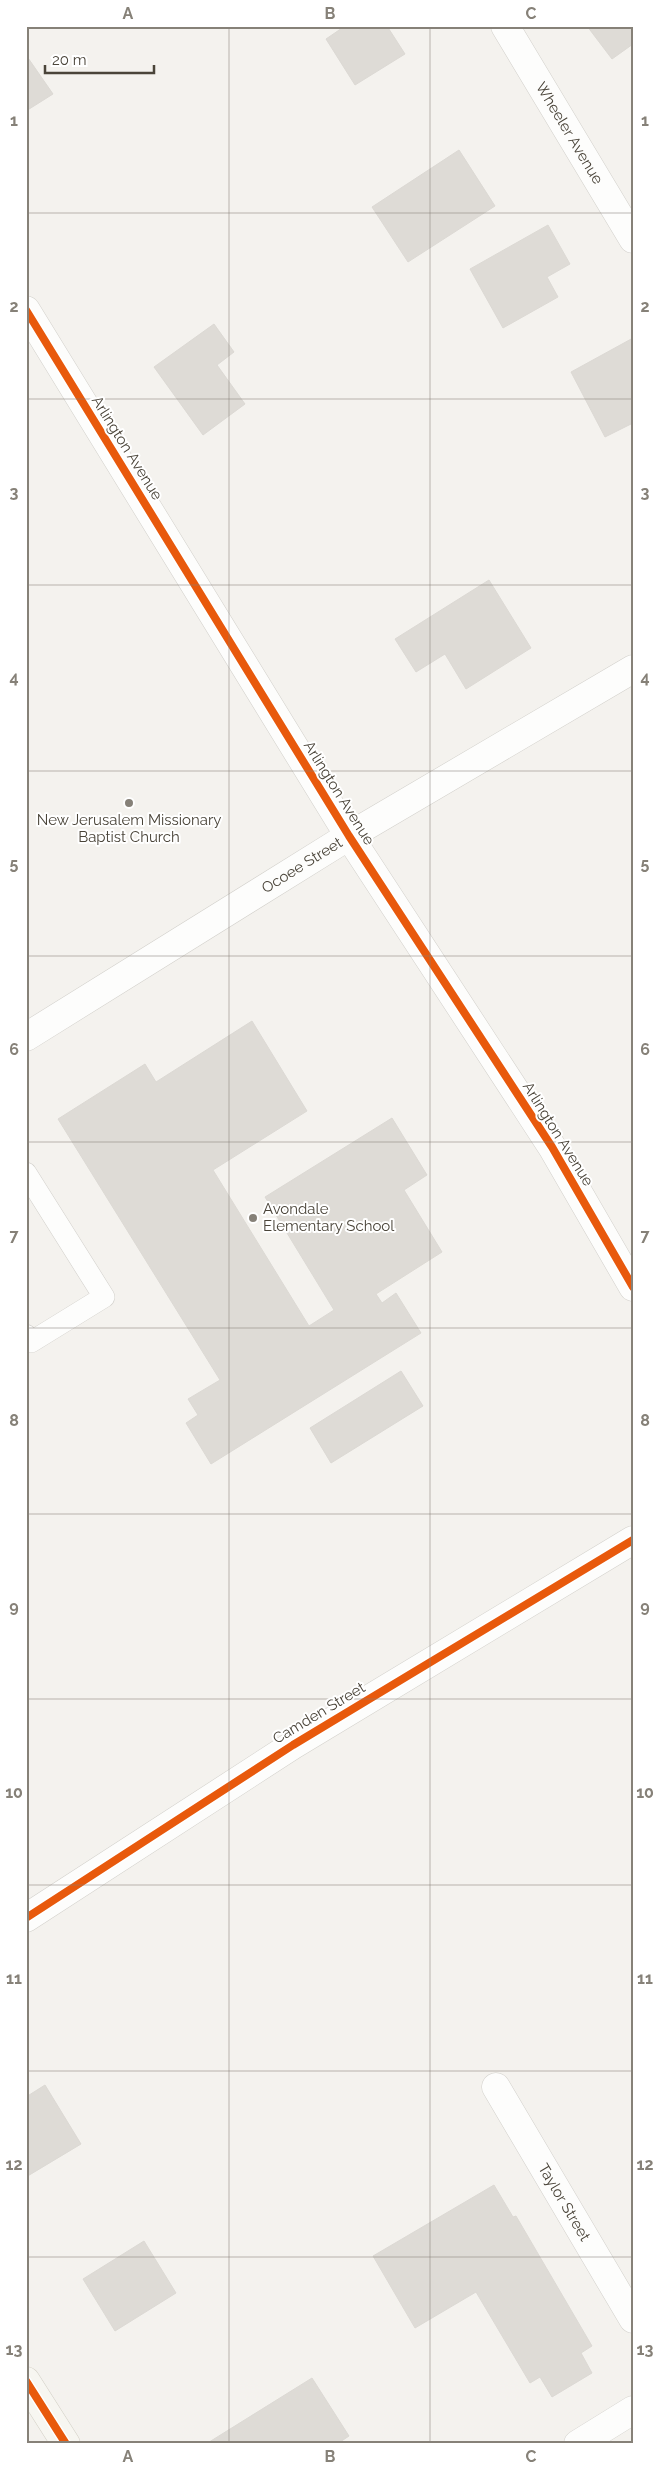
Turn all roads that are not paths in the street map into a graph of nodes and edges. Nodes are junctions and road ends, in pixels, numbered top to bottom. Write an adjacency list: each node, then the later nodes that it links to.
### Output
1 (505, 26): 2 (street, Wheeler Avenue)
2 (633, 239)
3 (26, 310): 5 (street, Arlington Avenue)
4 (633, 669): 5 (street, Ocoee Street)
5 (349, 836): 6 (street, Ocoee Street); 8 (street, Arlington Avenue)
6 (26, 1038)
7 (26, 1173): 9 (lane)
8 (633, 1287)
9 (28, 1341)
10 (633, 1540): 11 (street, Camden Street)
11 (26, 1918)
12 (496, 2087): 13 (street, Taylor Street)
13 (633, 2318)
14 (26, 2381): 16 (main road)
15 (633, 2410): 17 (street)
16 (66, 2444)
17 (578, 2444)

